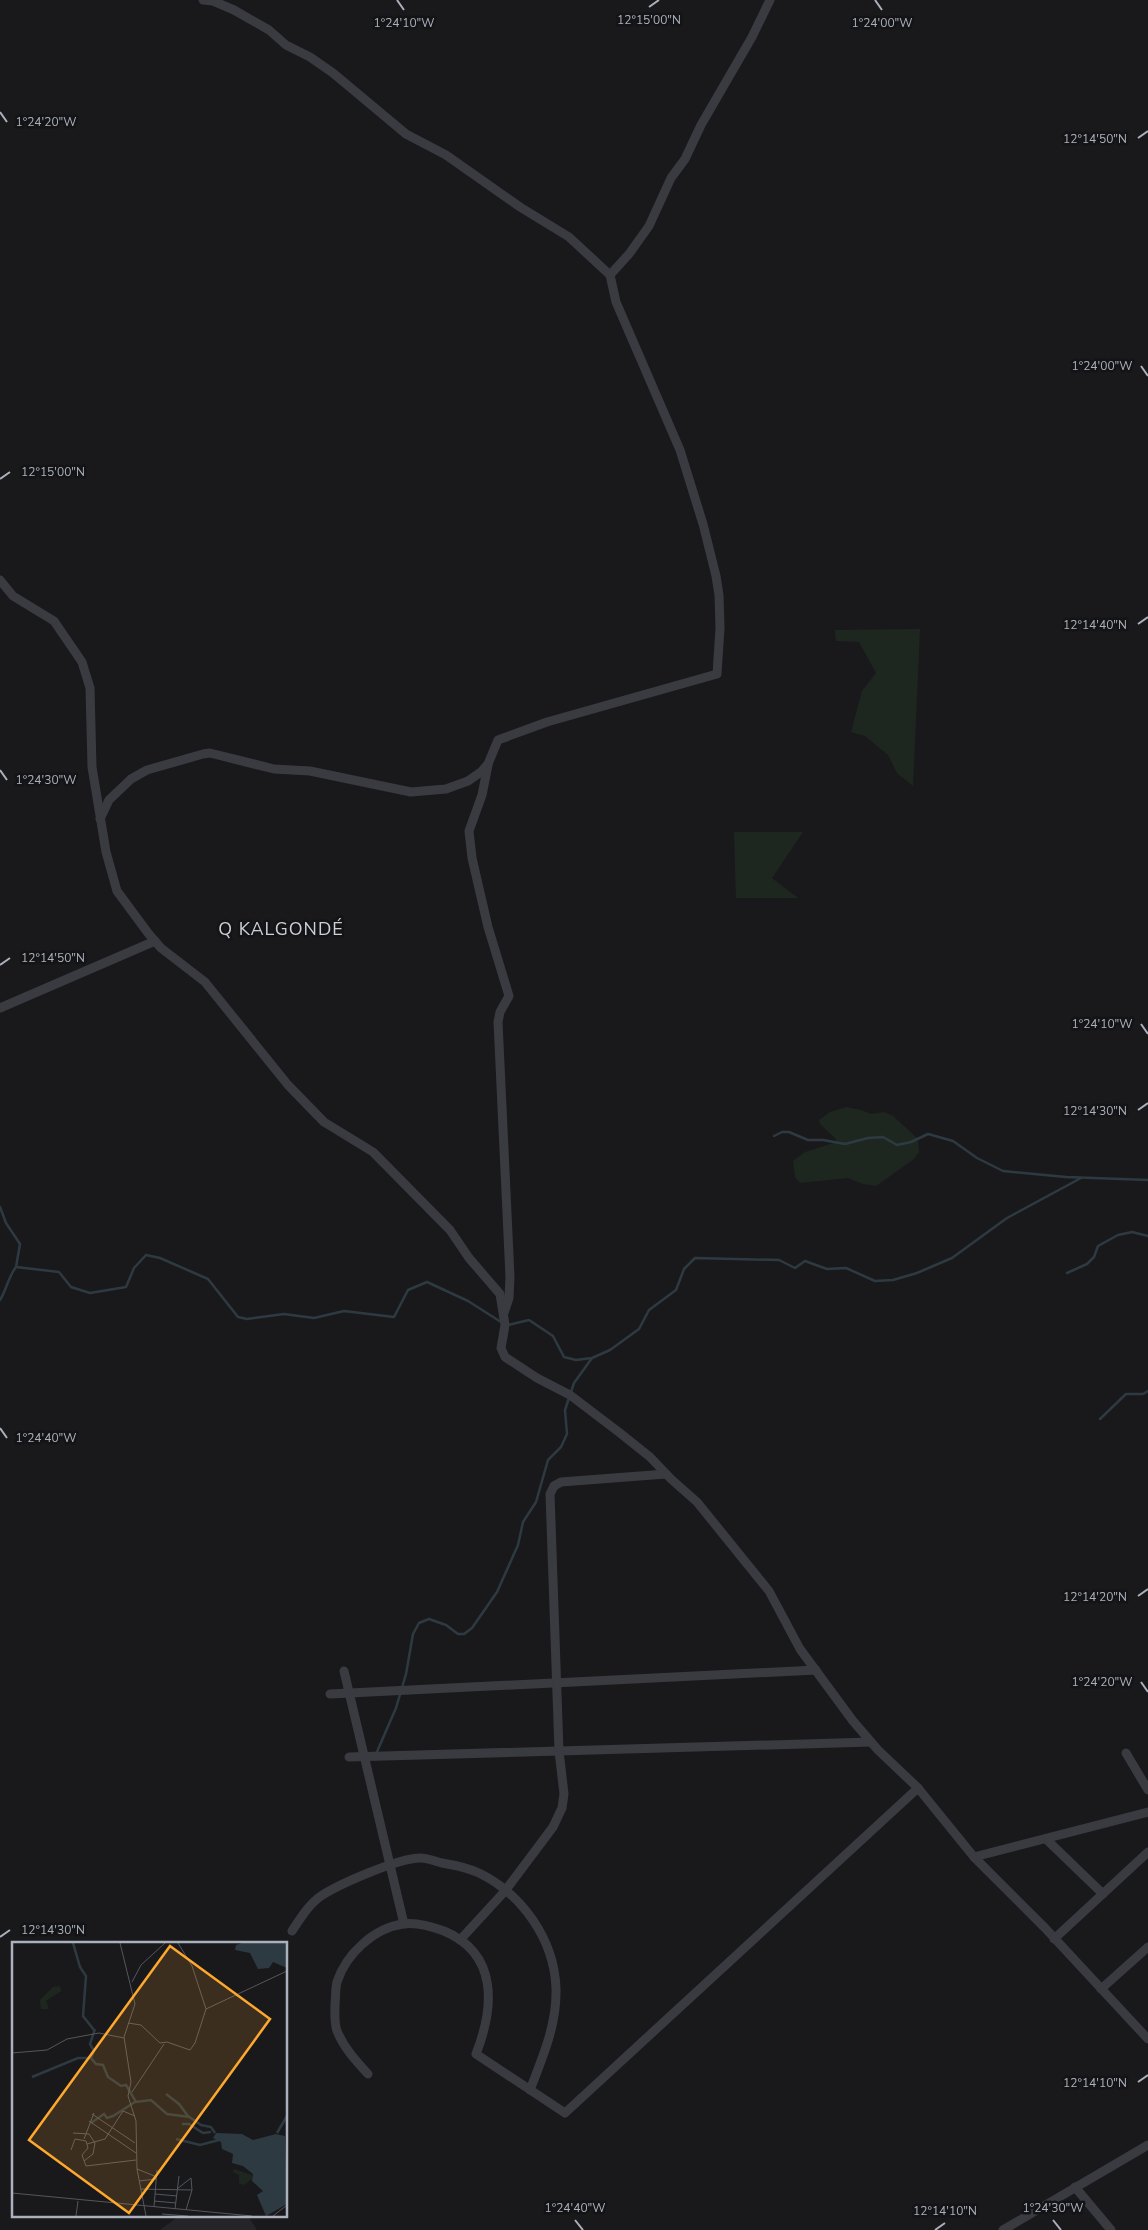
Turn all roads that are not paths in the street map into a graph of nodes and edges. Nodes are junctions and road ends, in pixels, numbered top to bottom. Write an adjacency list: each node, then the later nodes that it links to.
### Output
1 (203, 0): 3 (street)
2 (770, 0): 3 (street)
3 (610, 275): 5 (street)
4 (0, 580): 6 (street)
5 (488, 764): 6 (street); 9 (street)
6 (100, 820): 7 (street)
7 (155, 941): 8 (street); 9 (street)
8 (0, 1008)
9 (504, 1316): 10 (street)
10 (666, 1474): 11 (street); 13 (street)
11 (816, 1670): 13 (street); 16 (street)
12 (344, 1671): 14 (street)
13 (557, 1683): 14 (street); 17 (street)
14 (349, 1693): 15 (street); 19 (street)
15 (330, 1694)
16 (871, 1742): 17 (street); 21 (street)
17 (559, 1751): 19 (street); 28 (street)
18 (1126, 1753): 22 (street)
19 (364, 1756): 20 (street); 27 (street)
20 (348, 1757)
21 (918, 1788): 26 (street); 38 (street)
22 (1148, 1790)
23 (1148, 1812): 24 (street)
24 (1046, 1838): 26 (street); 29 (street)
25 (1148, 1852): 29 (street)
26 (974, 1857): 32 (street)
27 (390, 1864): 28 (street); 30 (street); 31 (street)
28 (505, 1891): 33 (street); 38 (street)
29 (1103, 1894): 32 (street)
30 (404, 1924): 33 (street); 37 (street)
31 (292, 1931)
32 (1054, 1939): 35 (street)
33 (460, 1940): 38 (street)
34 (1148, 1946): 35 (street)
35 (1101, 1989): 36 (street)
36 (1148, 2039)
37 (368, 2074)
38 (530, 2090)
39 (1148, 2145): 40 (street)
40 (1075, 2187): 41 (street); 42 (street)
41 (1003, 2230)
42 (1112, 2230)

